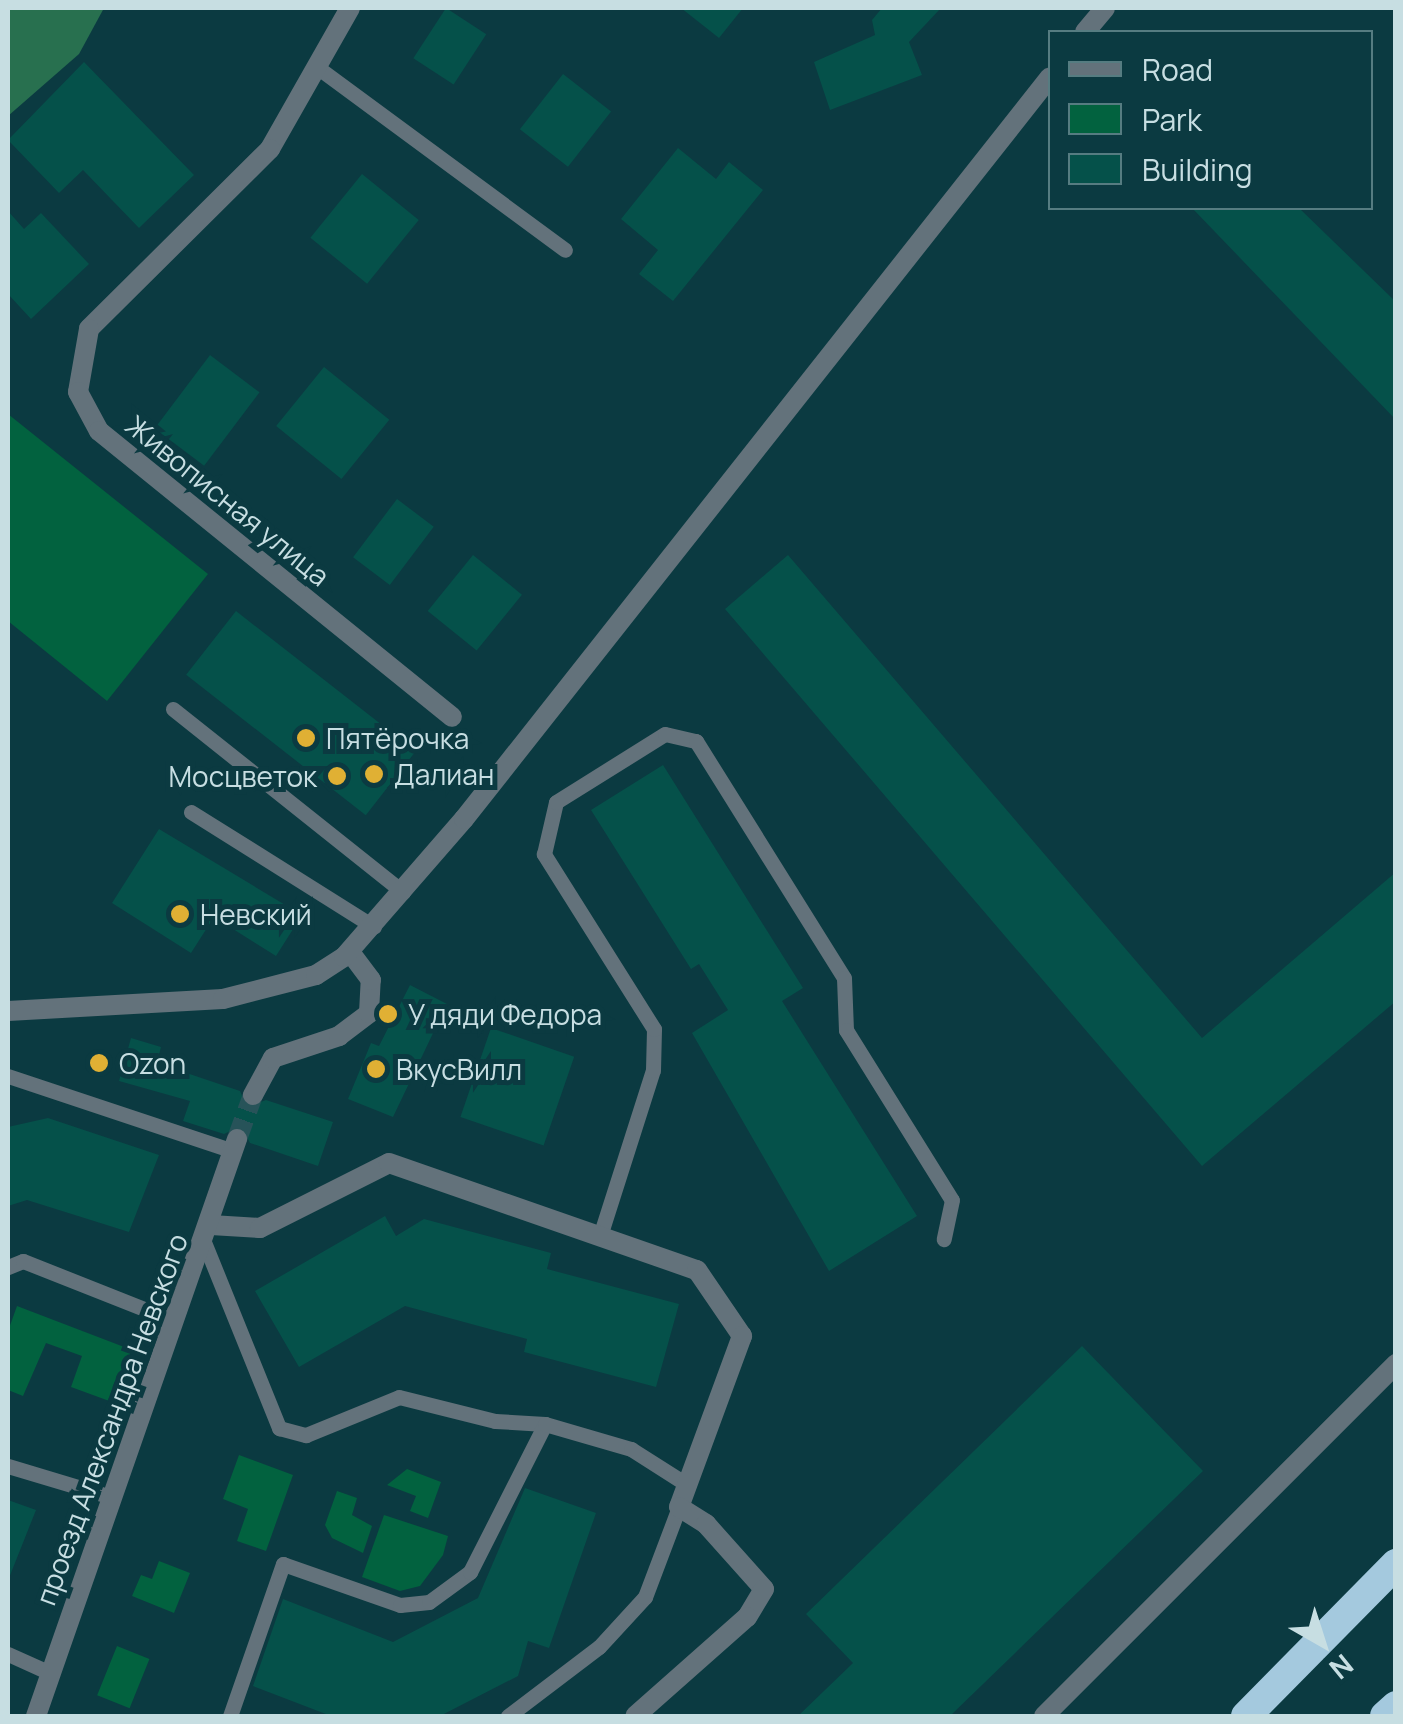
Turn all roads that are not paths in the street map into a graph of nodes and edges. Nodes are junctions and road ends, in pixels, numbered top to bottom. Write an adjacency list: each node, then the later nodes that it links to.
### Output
1 (350, 8): 4 (street, Живописная улица)
2 (1105, 8): 3 (street)
3 (1088, 30)
4 (317, 67): 6 (lane); 8 (street, Живописная улица)
5 (1048, 80): 10 (street)
6 (566, 250)
7 (172, 709): 10 (lane)
8 (452, 716)
9 (191, 812): 11 (lane)
10 (403, 892): 11 (street)
11 (374, 928): 12 (street)
12 (350, 952): 13 (street); 15 (street)
13 (8, 1012)
14 (8, 1076): 16 (lane)
15 (253, 1095)
16 (235, 1145): 17 (street, проезд Александра Невского)
17 (208, 1234): 18 (street); 21 (street, проезд Александра Невского); 23 (lane)
18 (600, 1236): 19 (lane); 25 (street)
19 (944, 1239)
20 (8, 1267): 21 (lane)
21 (172, 1320): 26 (street, проезд Александра Невского)
22 (1396, 1364): 36 (street)
23 (545, 1424): 25 (lane); 33 (lane)
24 (8, 1466): 26 (lane)
25 (686, 1484): 27 (street)
26 (108, 1496): 30 (street, проезд Александра Невского)
27 (679, 1507): 34 (lane); 35 (street)
28 (1393, 1566): 37 (highway)
29 (8, 1654): 30 (lane)
30 (50, 1672): 32 (street, проезд Александра Невского)
31 (1396, 1706): 38 (highway)
32 (36, 1716)
33 (230, 1716)
34 (508, 1716)
35 (635, 1716)
36 (1044, 1716)
37 (1246, 1716)
38 (1385, 1716)

